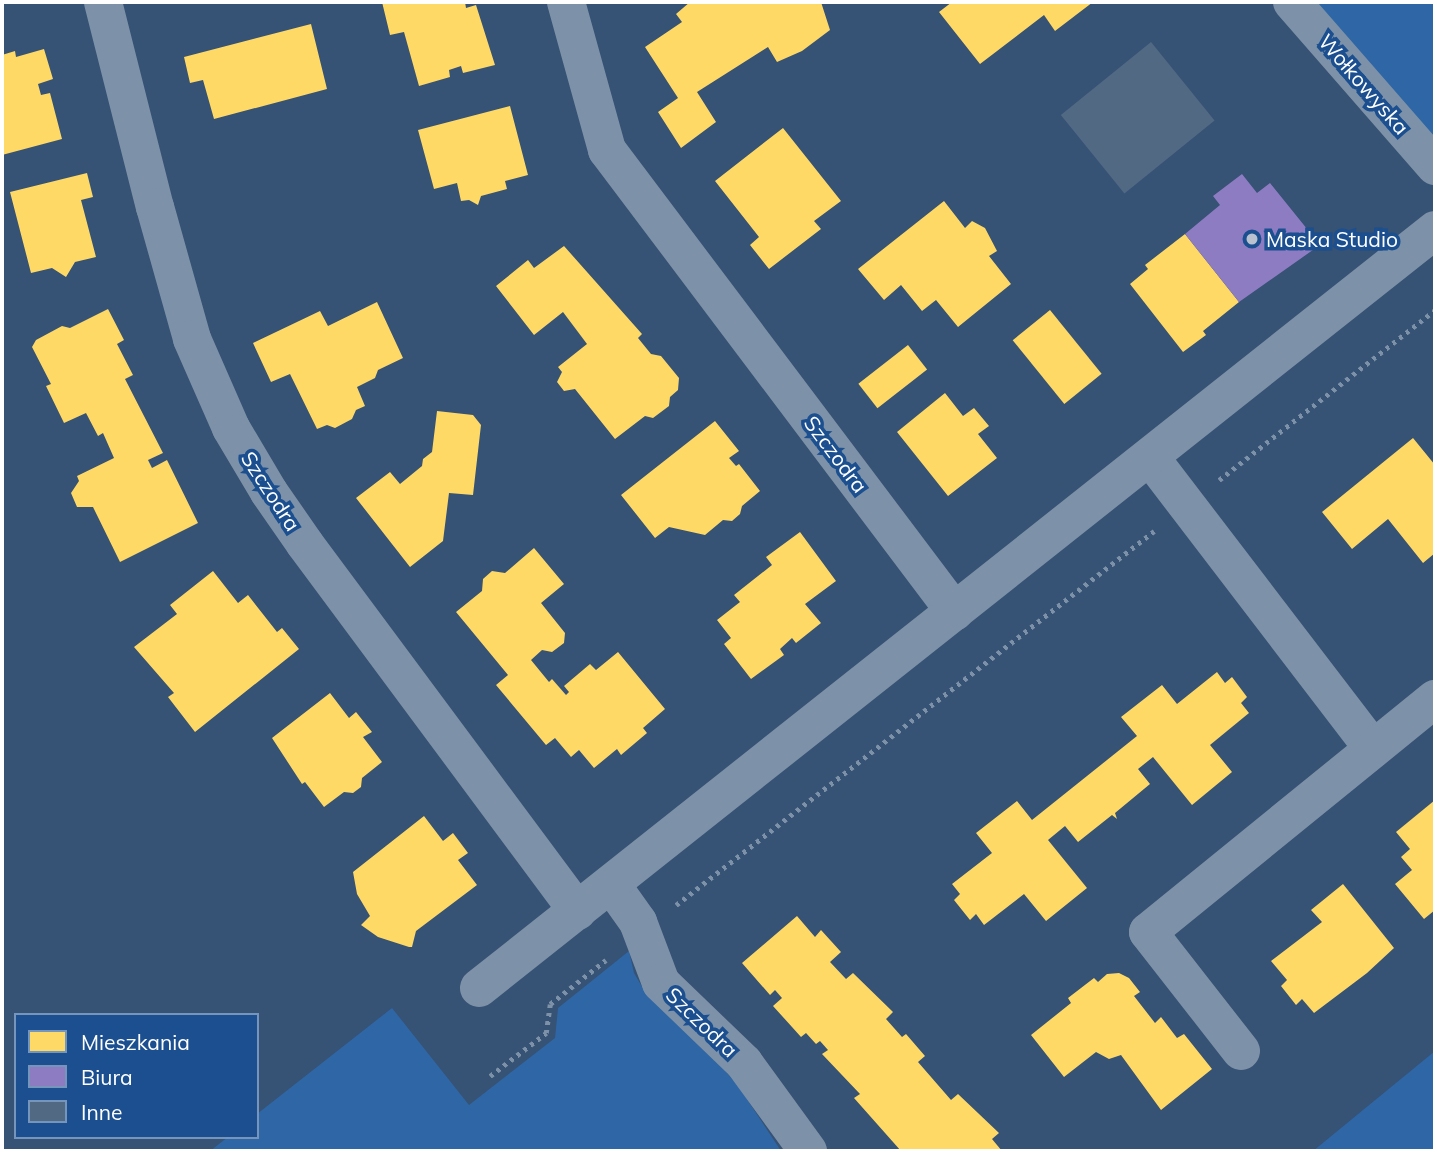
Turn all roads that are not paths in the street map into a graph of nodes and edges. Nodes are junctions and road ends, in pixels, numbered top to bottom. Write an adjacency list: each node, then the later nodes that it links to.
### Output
1 (103, 2): 11 (street, Szczodra)
2 (566, 2): 7 (street, Szczodra)
3 (1292, 2): 4 (street, Wołkowyska)
4 (1435, 166)
5 (1435, 230): 6 (street)
6 (1150, 457): 7 (street); 9 (street)
7 (955, 612): 10 (street)
8 (1435, 699): 9 (street)
9 (1373, 749): 13 (street)
10 (611, 884): 11 (street); 14 (street, Szczodra)
11 (578, 911): 12 (street)
12 (479, 988)
13 (1241, 1052)
14 (808, 1151)

